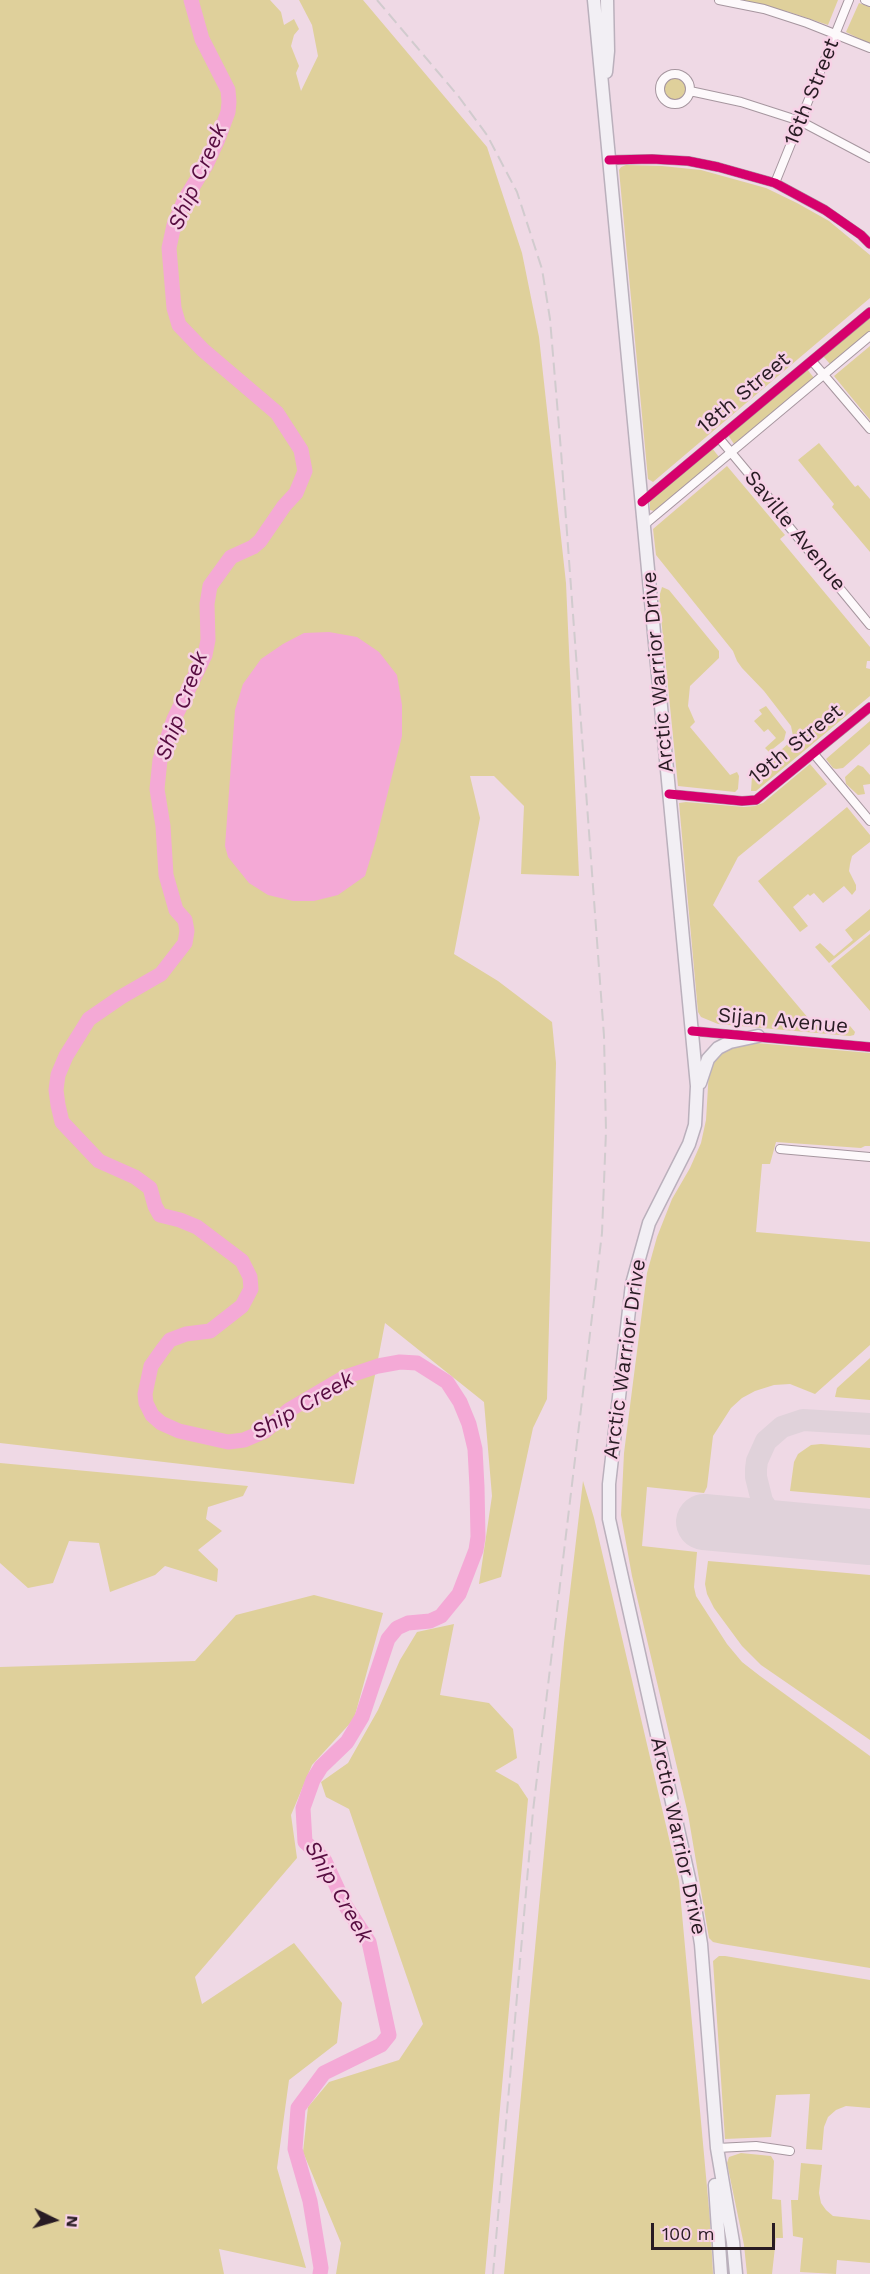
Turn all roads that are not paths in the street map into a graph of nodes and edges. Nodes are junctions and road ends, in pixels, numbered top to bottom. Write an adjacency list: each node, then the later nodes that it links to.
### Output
1 (585, 0): 10 (main road)
2 (594, 0): 10 (main road, Arctic Warrior Drive)
3 (607, 0): 12 (main road)
4 (719, 0): 8 (street)
5 (849, 0): 8 (street, 16th Street)
6 (865, 0): 7 (street)
7 (870, 2)
8 (836, 33): 9 (street); 13 (street, 16th Street)
9 (870, 48)
10 (601, 76): 12 (main road, Arctic Warrior Drive)
11 (690, 91): 13 (street)
12 (603, 97): 15 (main road, Arctic Warrior Drive)
13 (800, 120): 14 (street); 16 (street, 16th Street)
14 (870, 158)
15 (609, 160): 16 (street); 25 (main road, Arctic Warrior Drive)
16 (775, 183): 17 (street)
17 (870, 244)
18 (870, 312): 20 (street, 18th Street)
19 (870, 336): 21 (street, 18th Street)
20 (812, 361): 21 (street); 23 (street, 18th Street)
21 (824, 375): 22 (street); 24 (street, 18th Street)
22 (870, 429)
23 (719, 438): 24 (street, Saville Avenue); 25 (street, 18th Street)
24 (731, 452): 26 (street, 18th Street); 27 (street, Saville Avenue)
25 (642, 502): 26 (main road, Arctic Warrior Drive)
26 (644, 526): 30 (main road, Arctic Warrior Drive)
27 (870, 625)
28 (870, 707): 29 (street, 19th Street)
29 (814, 754): 30 (street, 19th Street); 31 (street)
30 (669, 794): 32 (main road, Arctic Warrior Drive)
31 (870, 821)
32 (692, 1031): 33 (street, Sijan Avenue); 35 (main road, Arctic Warrior Drive)
33 (758, 1036): 34 (street, Sijan Avenue); 35 (main road)
34 (870, 1047)
35 (697, 1099): 38 (main road, Arctic Warrior Drive)
36 (780, 1149): 37 (street)
37 (870, 1157)
38 (717, 2148): 39 (street); 40 (main road, Arctic Warrior Drive); 41 (main road, Arctic Warrior Drive)
39 (790, 2151)
40 (721, 2274)
41 (736, 2274)

